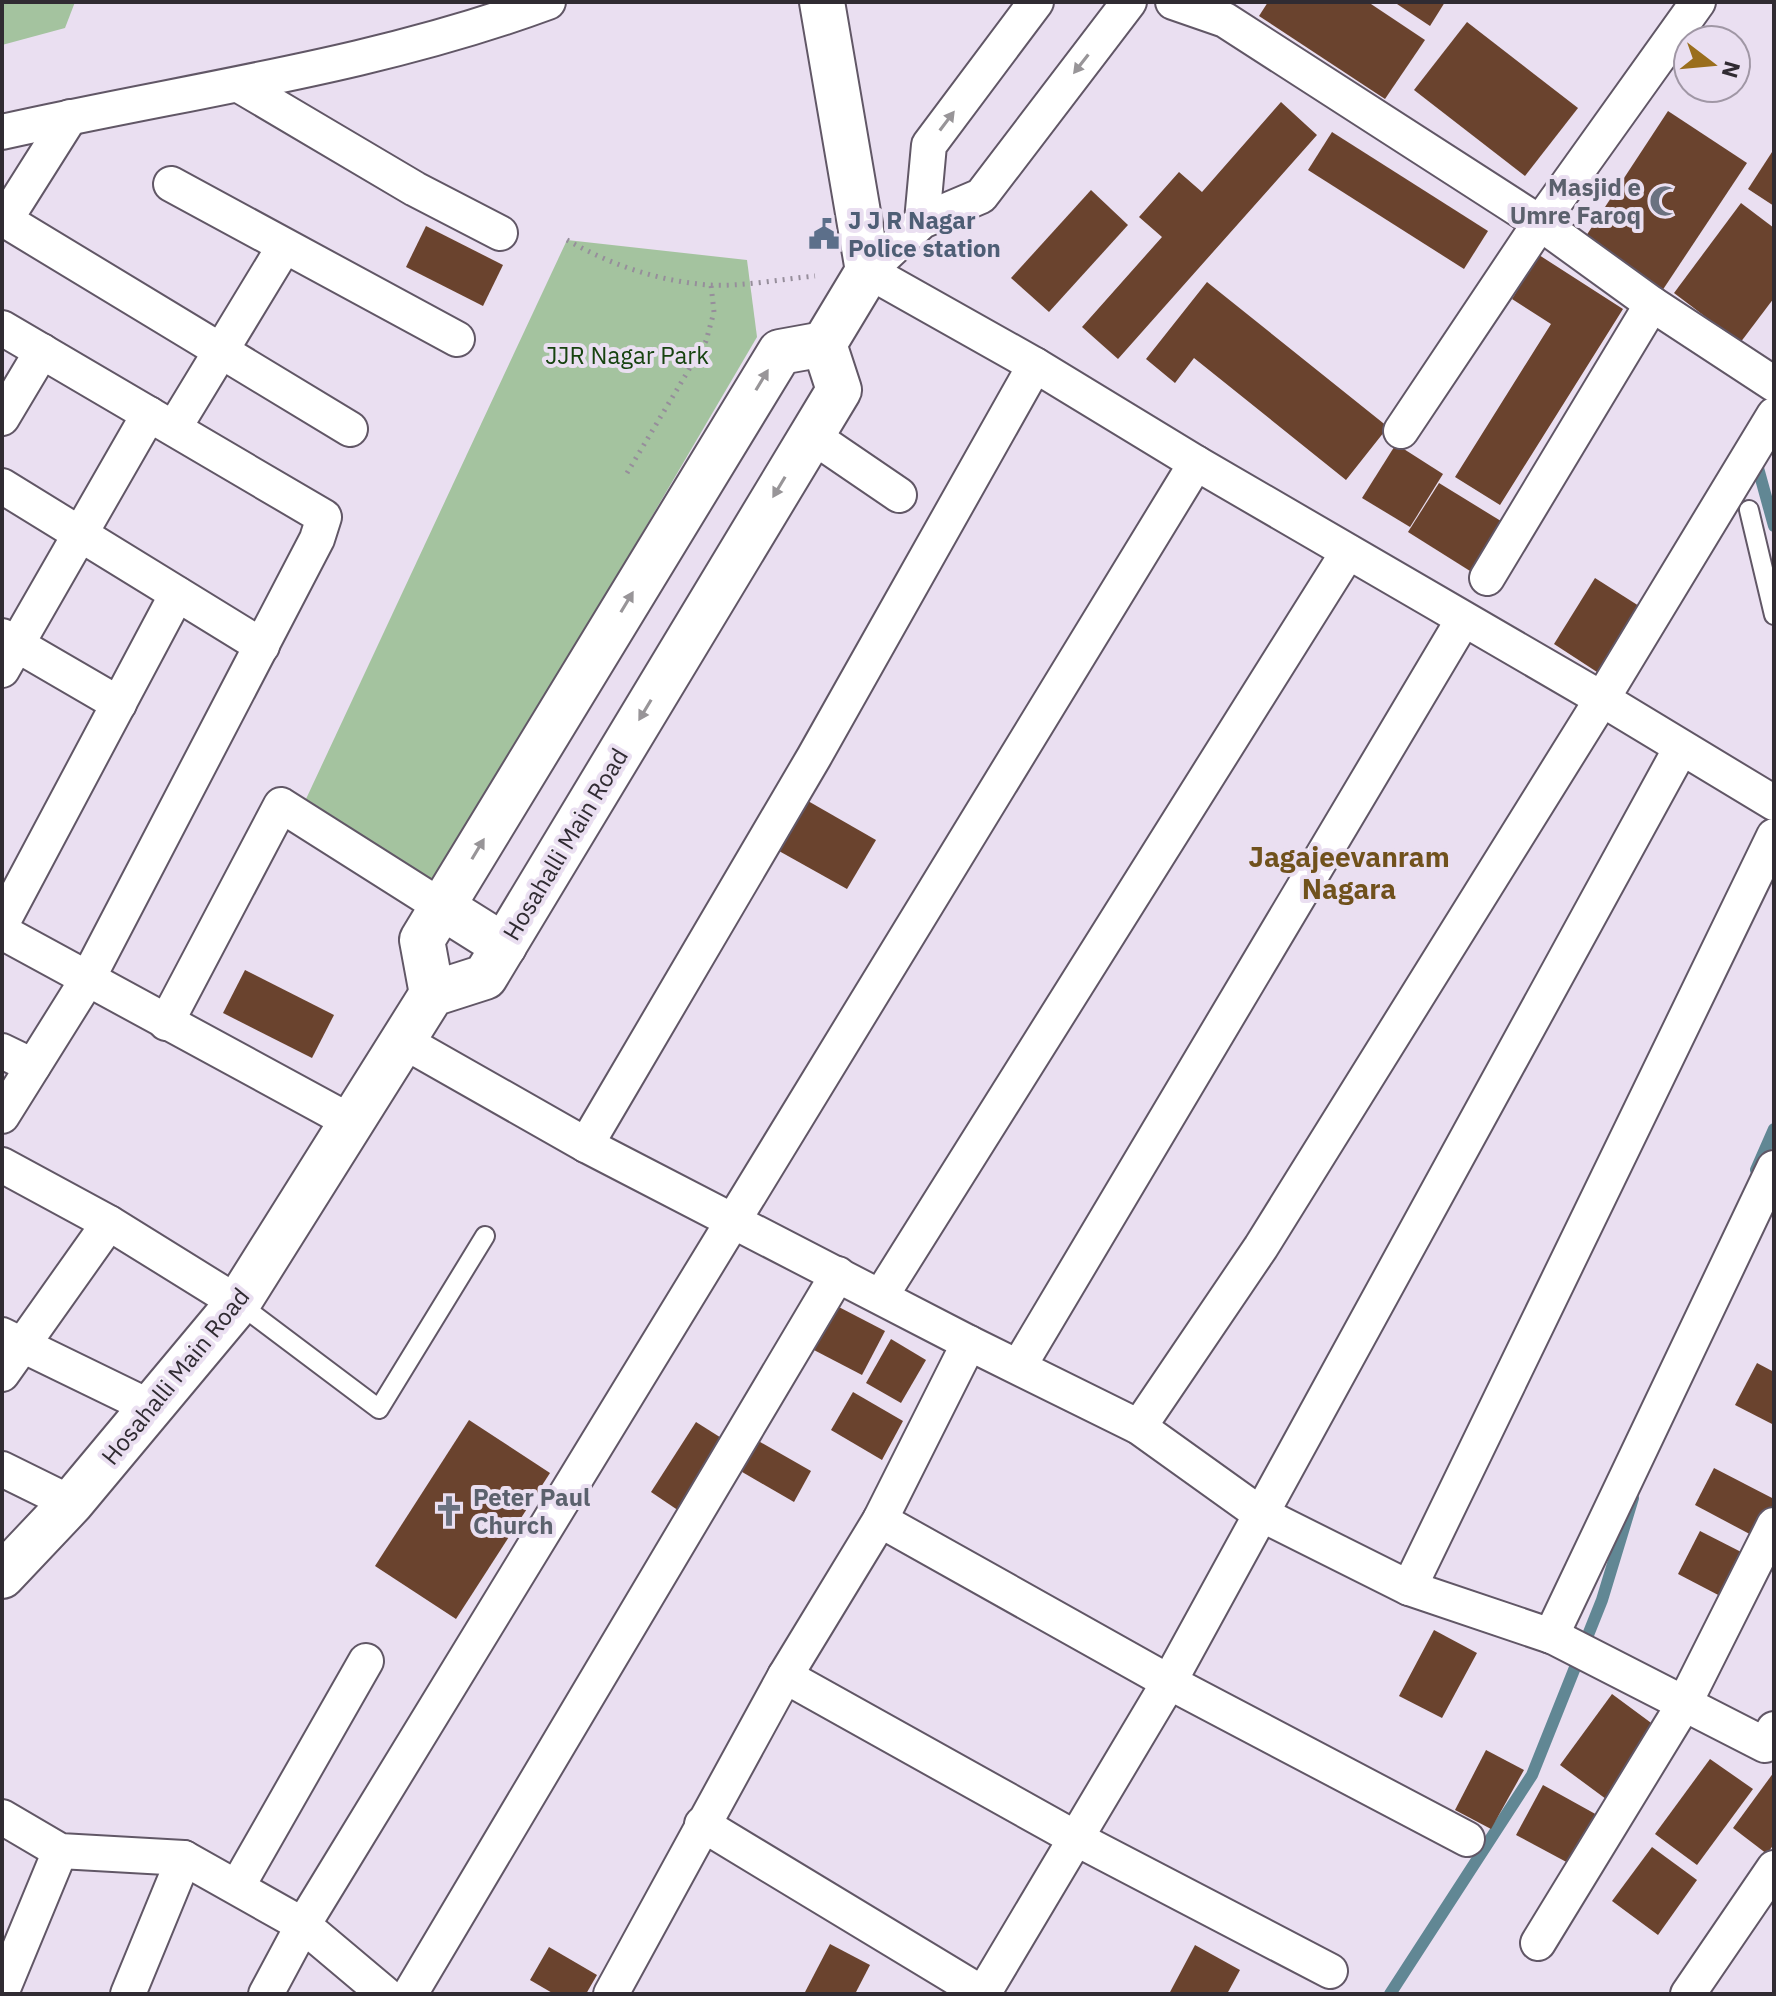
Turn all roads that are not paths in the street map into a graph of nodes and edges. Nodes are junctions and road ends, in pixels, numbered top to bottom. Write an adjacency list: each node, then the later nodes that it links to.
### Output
1 (548, 2): 8 (street)
2 (822, 2): 16 (street)
3 (1036, 2): 12 (street, one-way to 3)
4 (1129, 2): 12 (street, one-way to 12)
5 (1173, 2): 7 (street)
6 (1698, 2): 13 (street)
7 (1231, 11): 13 (street)
8 (239, 85): 9 (street); 14 (street)
9 (70, 117): 10 (street); 21 (street)
10 (2, 132)
11 (171, 184): 15 (street)
12 (922, 221): 16 (street)
13 (1540, 223): 17 (street); 29 (street)
14 (500, 233)
15 (284, 247): 19 (street); 21 (street)
16 (868, 271): 20 (street); 23 (street)
17 (1652, 304): 24 (street); 37 (street)
18 (2, 328): 22 (street)
19 (457, 339)
20 (824, 344): 30 (street, Hosahalli Main Road); 48 (street, one-way to 20)
21 (222, 350): 26 (street); 28 (street)
22 (42, 351): 25 (street); 26 (street)
23 (1035, 365): 31 (street); 60 (street)
24 (1760, 376)
25 (2, 418)
26 (161, 421): 35 (street); 41 (street)
27 (1769, 422): 43 (street)
28 (350, 429)
29 (1401, 431)
30 (811, 435): 33 (street); 51 (street, Hosahalli Main Road, one-way to 51)
31 (1196, 463): 36 (street); 63 (street)
32 (2, 486): 35 (street)
33 (899, 495)
34 (1749, 510): 39 (lane)
35 (80, 535): 38 (street); 42 (street)
36 (1348, 552): 40 (street); 68 (street)
37 (1487, 578)
38 (177, 594): 41 (street); 44 (street)
39 (1774, 615)
40 (1463, 620): 43 (street); 72 (street)
41 (262, 646): 52 (street)
42 (7, 650): 44 (street)
43 (1602, 699): 45 (street); 75 (street)
44 (119, 704): 49 (street)
45 (1681, 748): 46 (street); 78 (street)
46 (1774, 803)
47 (1774, 836): 82 (street)
48 (442, 907): 51 (street); 53 (street); 54 (street)
49 (2, 923)
50 (2, 932): 52 (street)
51 (504, 946): 53 (street, Hosahalli Main Road)
52 (87, 980): 54 (street); 57 (street)
53 (432, 994): 55 (street, Hosahalli Main Road)
54 (166, 1023): 59 (street)
55 (403, 1041): 59 (street, Hosahalli Main Road); 60 (street)
56 (2, 1051): 57 (street)
57 (33, 1066): 58 (street)
58 (2, 1116)
59 (353, 1123): 69 (street, Hosahalli Main Road)
60 (586, 1145): 63 (street)
61 (2, 1165): 64 (street)
62 (1774, 1168): 65 (street)
63 (734, 1222): 67 (street); 97 (street)
64 (109, 1223): 69 (street); 70 (street)
65 (1761, 1227): 83 (street)
66 (485, 1236): 69 (lane)
67 (838, 1274): 68 (street); 104 (street)
68 (881, 1296): 71 (street)
69 (238, 1303): 74 (street, Hosahalli Main Road)
70 (13, 1340): 73 (street); 74 (street)
71 (969, 1343): 72 (street); 79 (street)
72 (1019, 1366): 75 (street)
73 (2, 1374)
74 (152, 1408): 77 (street, Hosahalli Main Road)
75 (1139, 1427): 78 (street)
76 (2, 1469): 77 (street)
77 (71, 1503): 81 (street, Hosahalli Main Road)
78 (1259, 1513): 82 (street); 86 (street)
79 (880, 1520): 85 (street); 86 (street)
80 (1774, 1525): 87 (street)
81 (2, 1576)
82 (1409, 1588): 83 (street)
83 (1558, 1639): 87 (street)
84 (366, 1661): 96 (street)
85 (785, 1676): 90 (street); 91 (street)
86 (1169, 1682): 91 (street); 92 (street)
87 (1684, 1704): 88 (street); 98 (street)
88 (1771, 1741)
89 (2, 1817): 93 (street)
90 (702, 1824): 105 (street); 106 (street)
91 (1077, 1839): 99 (street); 106 (street)
92 (1467, 1839)
93 (60, 1851): 94 (street); 100 (street)
94 (184, 1858): 96 (street); 101 (street)
95 (1774, 1868): 107 (street)
96 (237, 1887): 97 (street)
97 (303, 1925): 102 (street); 103 (street)
98 (1538, 1943)
99 (1330, 1971)
100 (2, 1991)
101 (128, 1994)
102 (266, 1994)
103 (385, 1994)
104 (410, 1994)
105 (611, 1994)
106 (983, 1994)
107 (1688, 1994)

